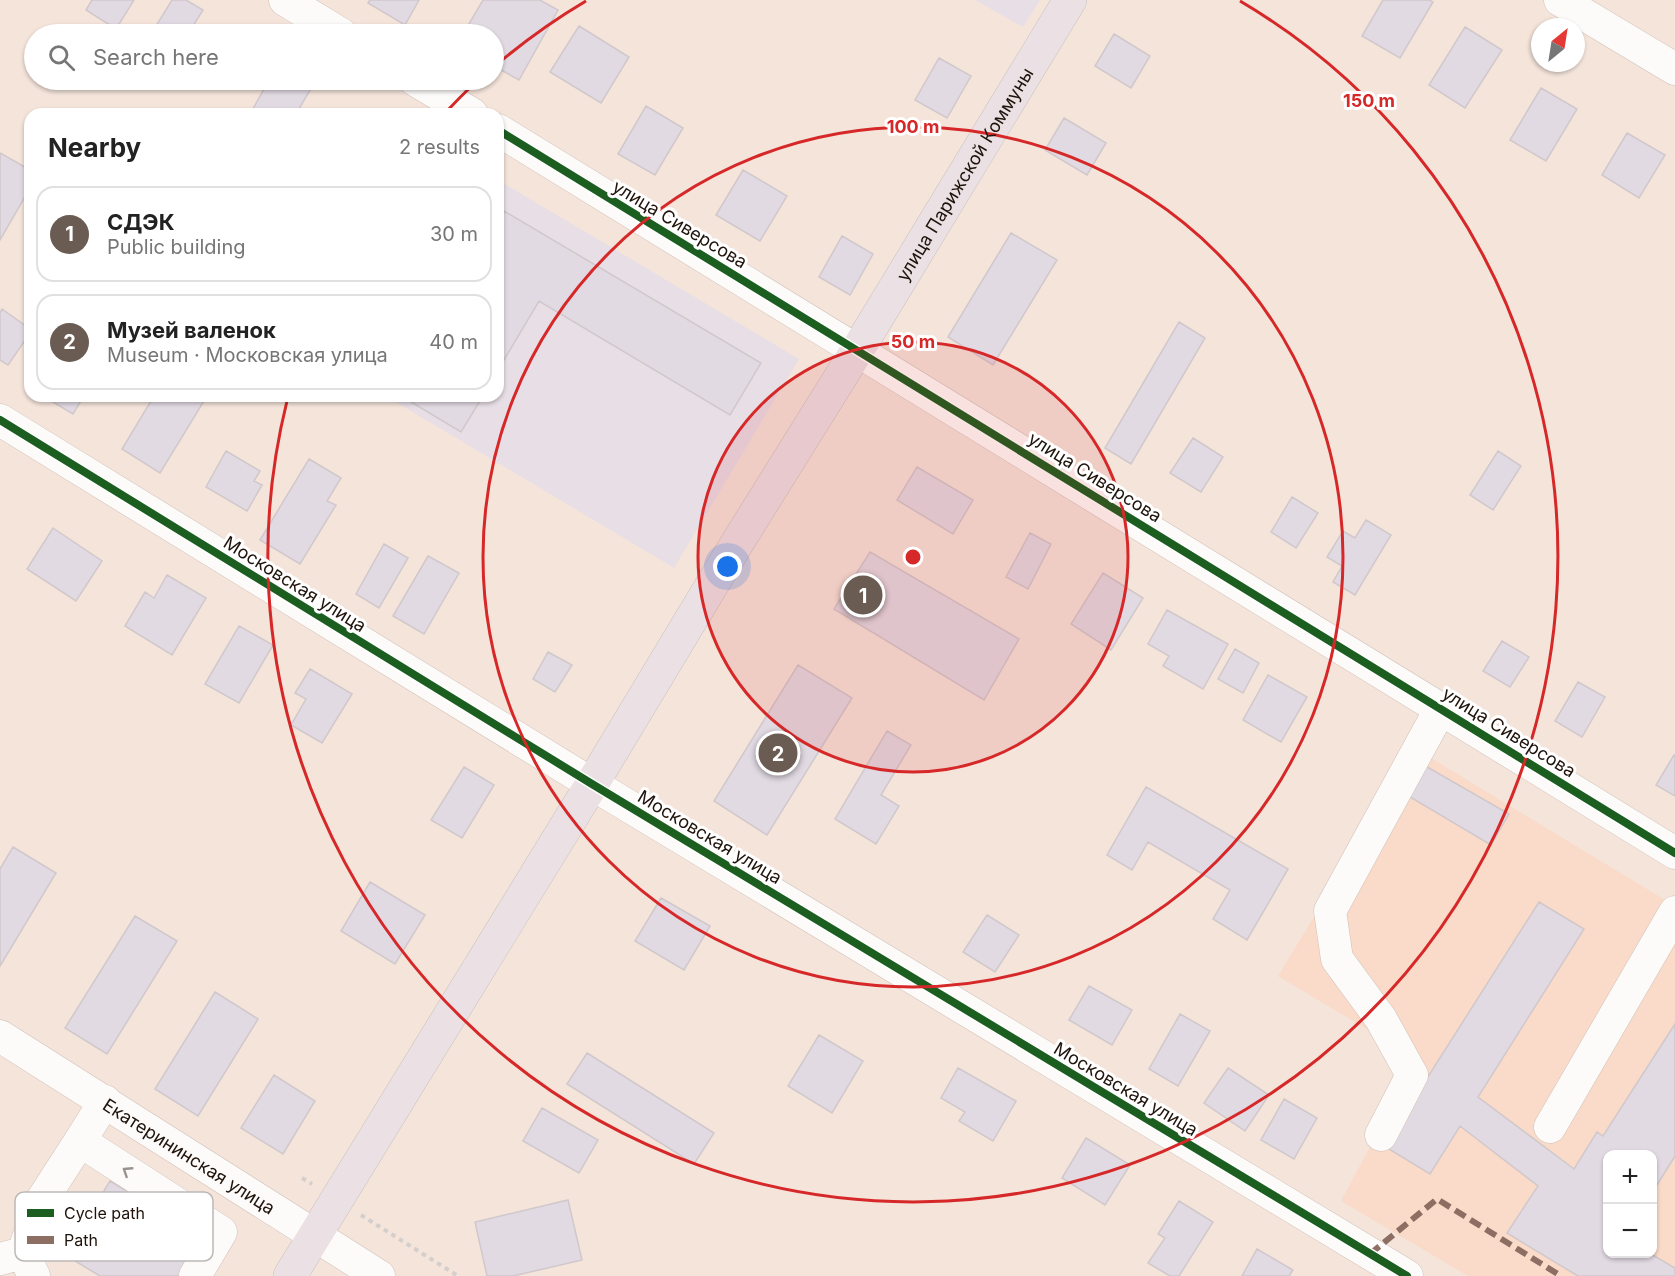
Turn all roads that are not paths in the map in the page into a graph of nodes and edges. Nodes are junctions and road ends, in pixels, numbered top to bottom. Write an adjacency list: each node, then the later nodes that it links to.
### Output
1 (285, 0): 4 (street)
2 (1070, 0): 9 (highway, улица Парижской Коммуны)
3 (1560, 0): 5 (street)
4 (325, 24)
5 (1675, 69)
6 (432, 90): 7 (street)
7 (462, 108)
8 (504, 134): 9 (street, улица Сиверсова)
9 (858, 350): 11 (street, улица Сиверсова); 12 (highway, улица Парижской Коммуны)
10 (0, 420): 12 (street, Московская улица)
11 (1441, 708): 13 (street, улица Сиверсова); 18 (street)
12 (592, 784): 23 (highway, улица Парижской Коммуны); 29 (street, Московская улица)
13 (1675, 853)
14 (1675, 912): 17 (street)
15 (0, 1036): 16 (street, Екатерининская улица)
16 (105, 1101): 19 (street); 23 (street, Екатерининская улица)
17 (1550, 1127)
18 (1381, 1135)
19 (80, 1141): 20 (street); 21 (street, one-way to 19)
20 (47, 1192)
21 (159, 1192)
22 (213, 1227): 24 (street, one-way to 22)
23 (314, 1235): 27 (highway, улица Парижской Коммуны); 28 (street, Екатерининская улица)
24 (213, 1246)
25 (204, 1261): 26 (street, one-way to 25)
26 (195, 1276)
27 (290, 1276)
28 (379, 1276)
29 (1407, 1276)

